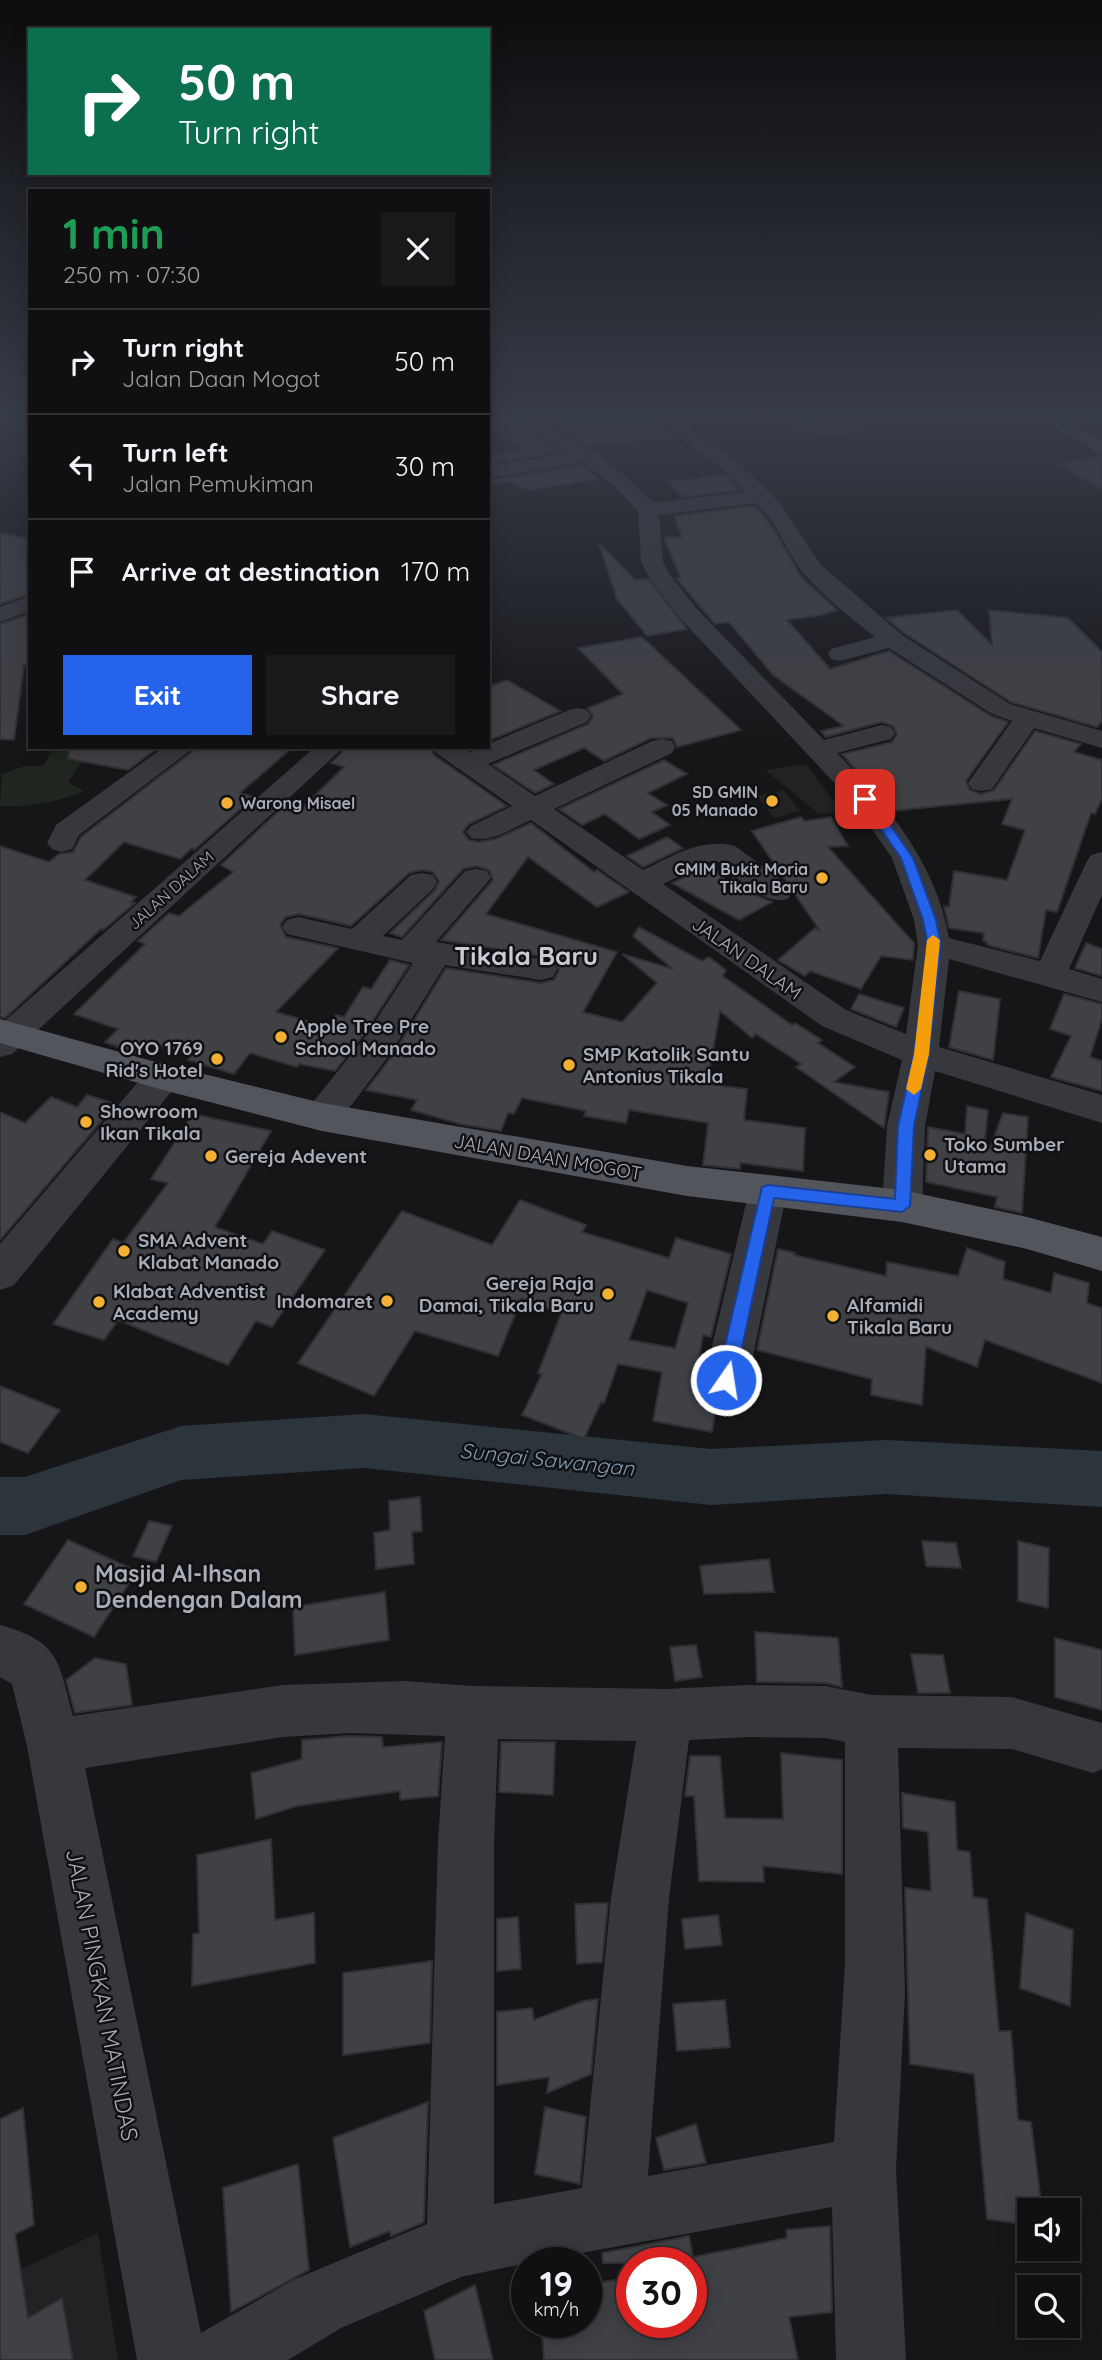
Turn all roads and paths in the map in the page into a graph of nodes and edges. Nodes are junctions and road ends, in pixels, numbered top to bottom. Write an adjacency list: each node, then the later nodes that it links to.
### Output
1 (649, 523): 18 (street)
2 (782, 523): 7 (street)
3 (28, 604): 4 (street)
4 (0, 615)
5 (0, 622): 6 (street)
6 (28, 630)
7 (893, 640): 8 (street); 10 (street)
8 (840, 654)
9 (578, 716): 13 (street)
10 (1027, 719): 12 (street); 20 (street)
11 (882, 733): 18 (street)
12 (1102, 740)
13 (490, 744)
14 (662, 747): 21 (street)
15 (179, 749): 23 (street)
16 (329, 749): 36 (street, JALAN DALAM)
17 (476, 749): 19 (street)
18 (821, 749): 31 (street)
19 (457, 755): 21 (street, JALAN DALAM)
20 (982, 783)
21 (535, 808): 22 (street); 27 (street, JALAN DALAM)
22 (481, 832)
23 (62, 843)
24 (1102, 861): 34 (street)
25 (476, 878): 32 (street)
26 (422, 882): 30 (street)
27 (640, 883): 28 (street); 37 (street, JALAN DALAM)
28 (778, 891)
29 (298, 927): 30 (street)
30 (358, 941): 32 (street)
31 (934, 945): 34 (street); 37 (street)
32 (423, 952): 33 (street); 40 (street)
33 (541, 970)
34 (1050, 975): 35 (street)
35 (1102, 991)
36 (4, 1037): 38 (main road, JALAN DAAN MOGOT)
37 (921, 1054): 39 (street, JALAN DALAM); 42 (street)
38 (163, 1077): 40 (main road, JALAN DAAN MOGOT); 44 (street)
39 (1102, 1109)
40 (322, 1117): 41 (main road, JALAN DAAN MOGOT)
41 (768, 1191): 42 (main road, JALAN DAAN MOGOT); 45 (street)
42 (902, 1206): 43 (main road, JALAN DAAN MOGOT)
43 (1101, 1251)
44 (0, 1273)
45 (726, 1380)
46 (0, 1651): 50 (street, JALAN PINGKAN MATINDAS)
47 (473, 1712): 48 (street); 50 (street); 54 (street)
48 (666, 1716): 49 (street); 53 (street)
49 (873, 1721): 51 (street); 52 (street)
50 (54, 1746): 55 (street, JALAN PINGKAN MATINDAS)
51 (1093, 1746)
52 (864, 2169): 53 (street); 57 (street)
53 (613, 2214): 54 (street)
54 (460, 2244): 56 (street)
55 (172, 2360)
56 (222, 2360)
57 (871, 2360)

